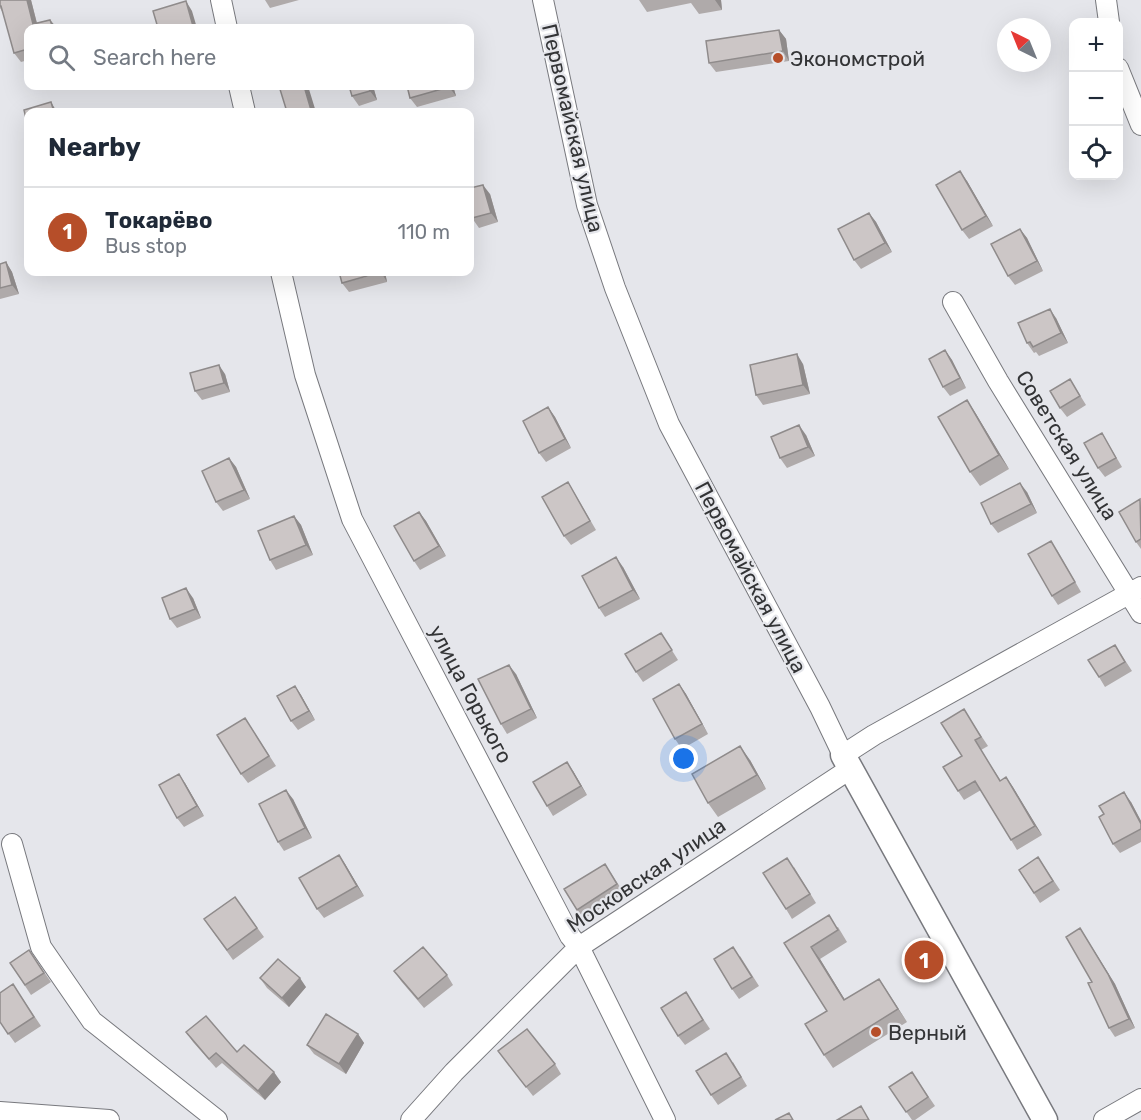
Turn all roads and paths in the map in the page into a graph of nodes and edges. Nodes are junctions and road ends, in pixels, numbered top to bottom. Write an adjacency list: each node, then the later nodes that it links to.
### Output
1 (221, 0): 5 (street)
2 (543, 0): 14 (street, Первомайская улица)
3 (1106, 0): 4 (street)
4 (1108, 18)
5 (226, 24)
6 (1121, 72): 9 (street)
7 (240, 90): 8 (street)
8 (244, 108)
9 (1141, 125)
10 (282, 276): 16 (street, улица Горького)
11 (953, 302): 12 (street, Советская улица)
12 (1135, 589): 13 (street, Советская улица); 14 (street, Московская улица)
13 (1141, 613)
14 (846, 762): 16 (street, Московская улица); 23 (street, Первомайская улица)
15 (12, 844): 20 (street)
16 (579, 947): 21 (street, Московская улица); 22 (street, улица Горького)
17 (1141, 1099): 24 (street)
18 (0, 1112): 19 (street)
19 (109, 1120)
20 (217, 1120)
21 (411, 1120)
22 (665, 1120)
23 (1045, 1120)
24 (1104, 1120)

